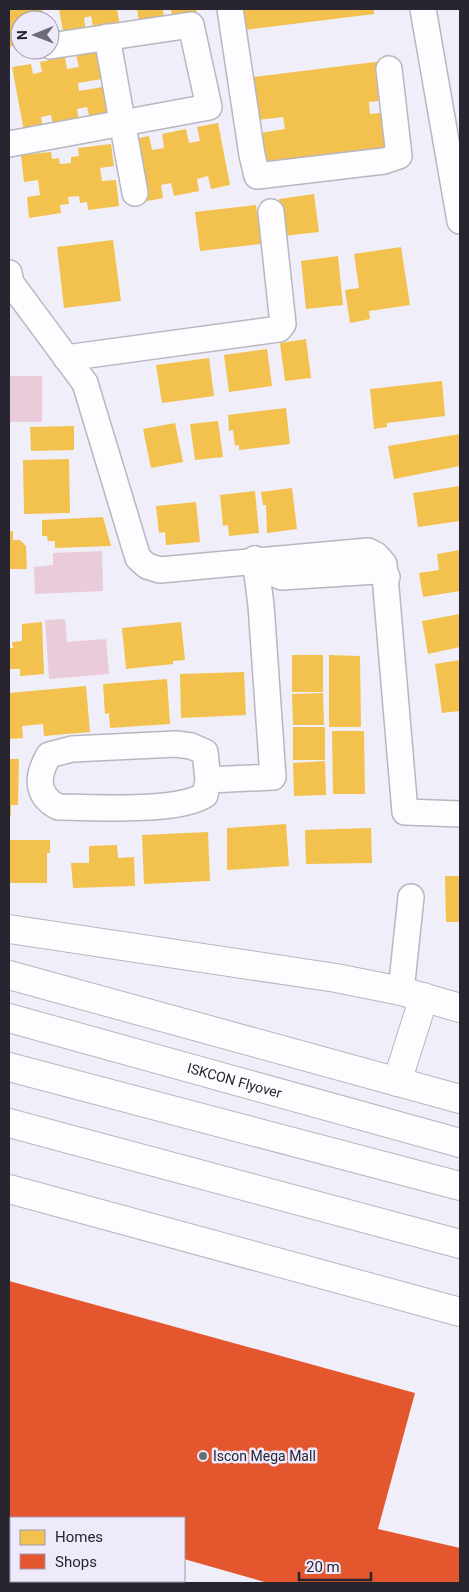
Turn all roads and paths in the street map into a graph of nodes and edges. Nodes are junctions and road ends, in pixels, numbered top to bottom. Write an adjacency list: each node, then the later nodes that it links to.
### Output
1 (230, 9): 5 (street)
2 (423, 9): 10 (street)
3 (107, 37): 4 (street); 6 (street); 6 (street)
4 (60, 44)
5 (389, 69)
6 (123, 123): 7 (street); 8 (street)
7 (9, 144)
8 (135, 193)
9 (271, 212): 12 (street)
10 (460, 221)
11 (9, 273): 12 (street)
12 (66, 358): 13 (street)
13 (255, 559): 14 (street); 15 (street)
14 (208, 780): 14 (street)
15 (460, 814)
16 (411, 897): 19 (street)
17 (9, 929): 19 (main road)
18 (9, 975): 23 (main road)
19 (413, 994): 20 (main road); 23 (main road)
20 (460, 1008)
21 (9, 1018): 26 (main road, ISKCON Flyover)
22 (9, 1067): 27 (main road)
23 (397, 1082): 24 (main road)
24 (460, 1100)
25 (9, 1123): 29 (main road)
26 (460, 1144)
27 (460, 1186)
28 (9, 1189): 30 (main road)
29 (460, 1244)
30 (460, 1312)

